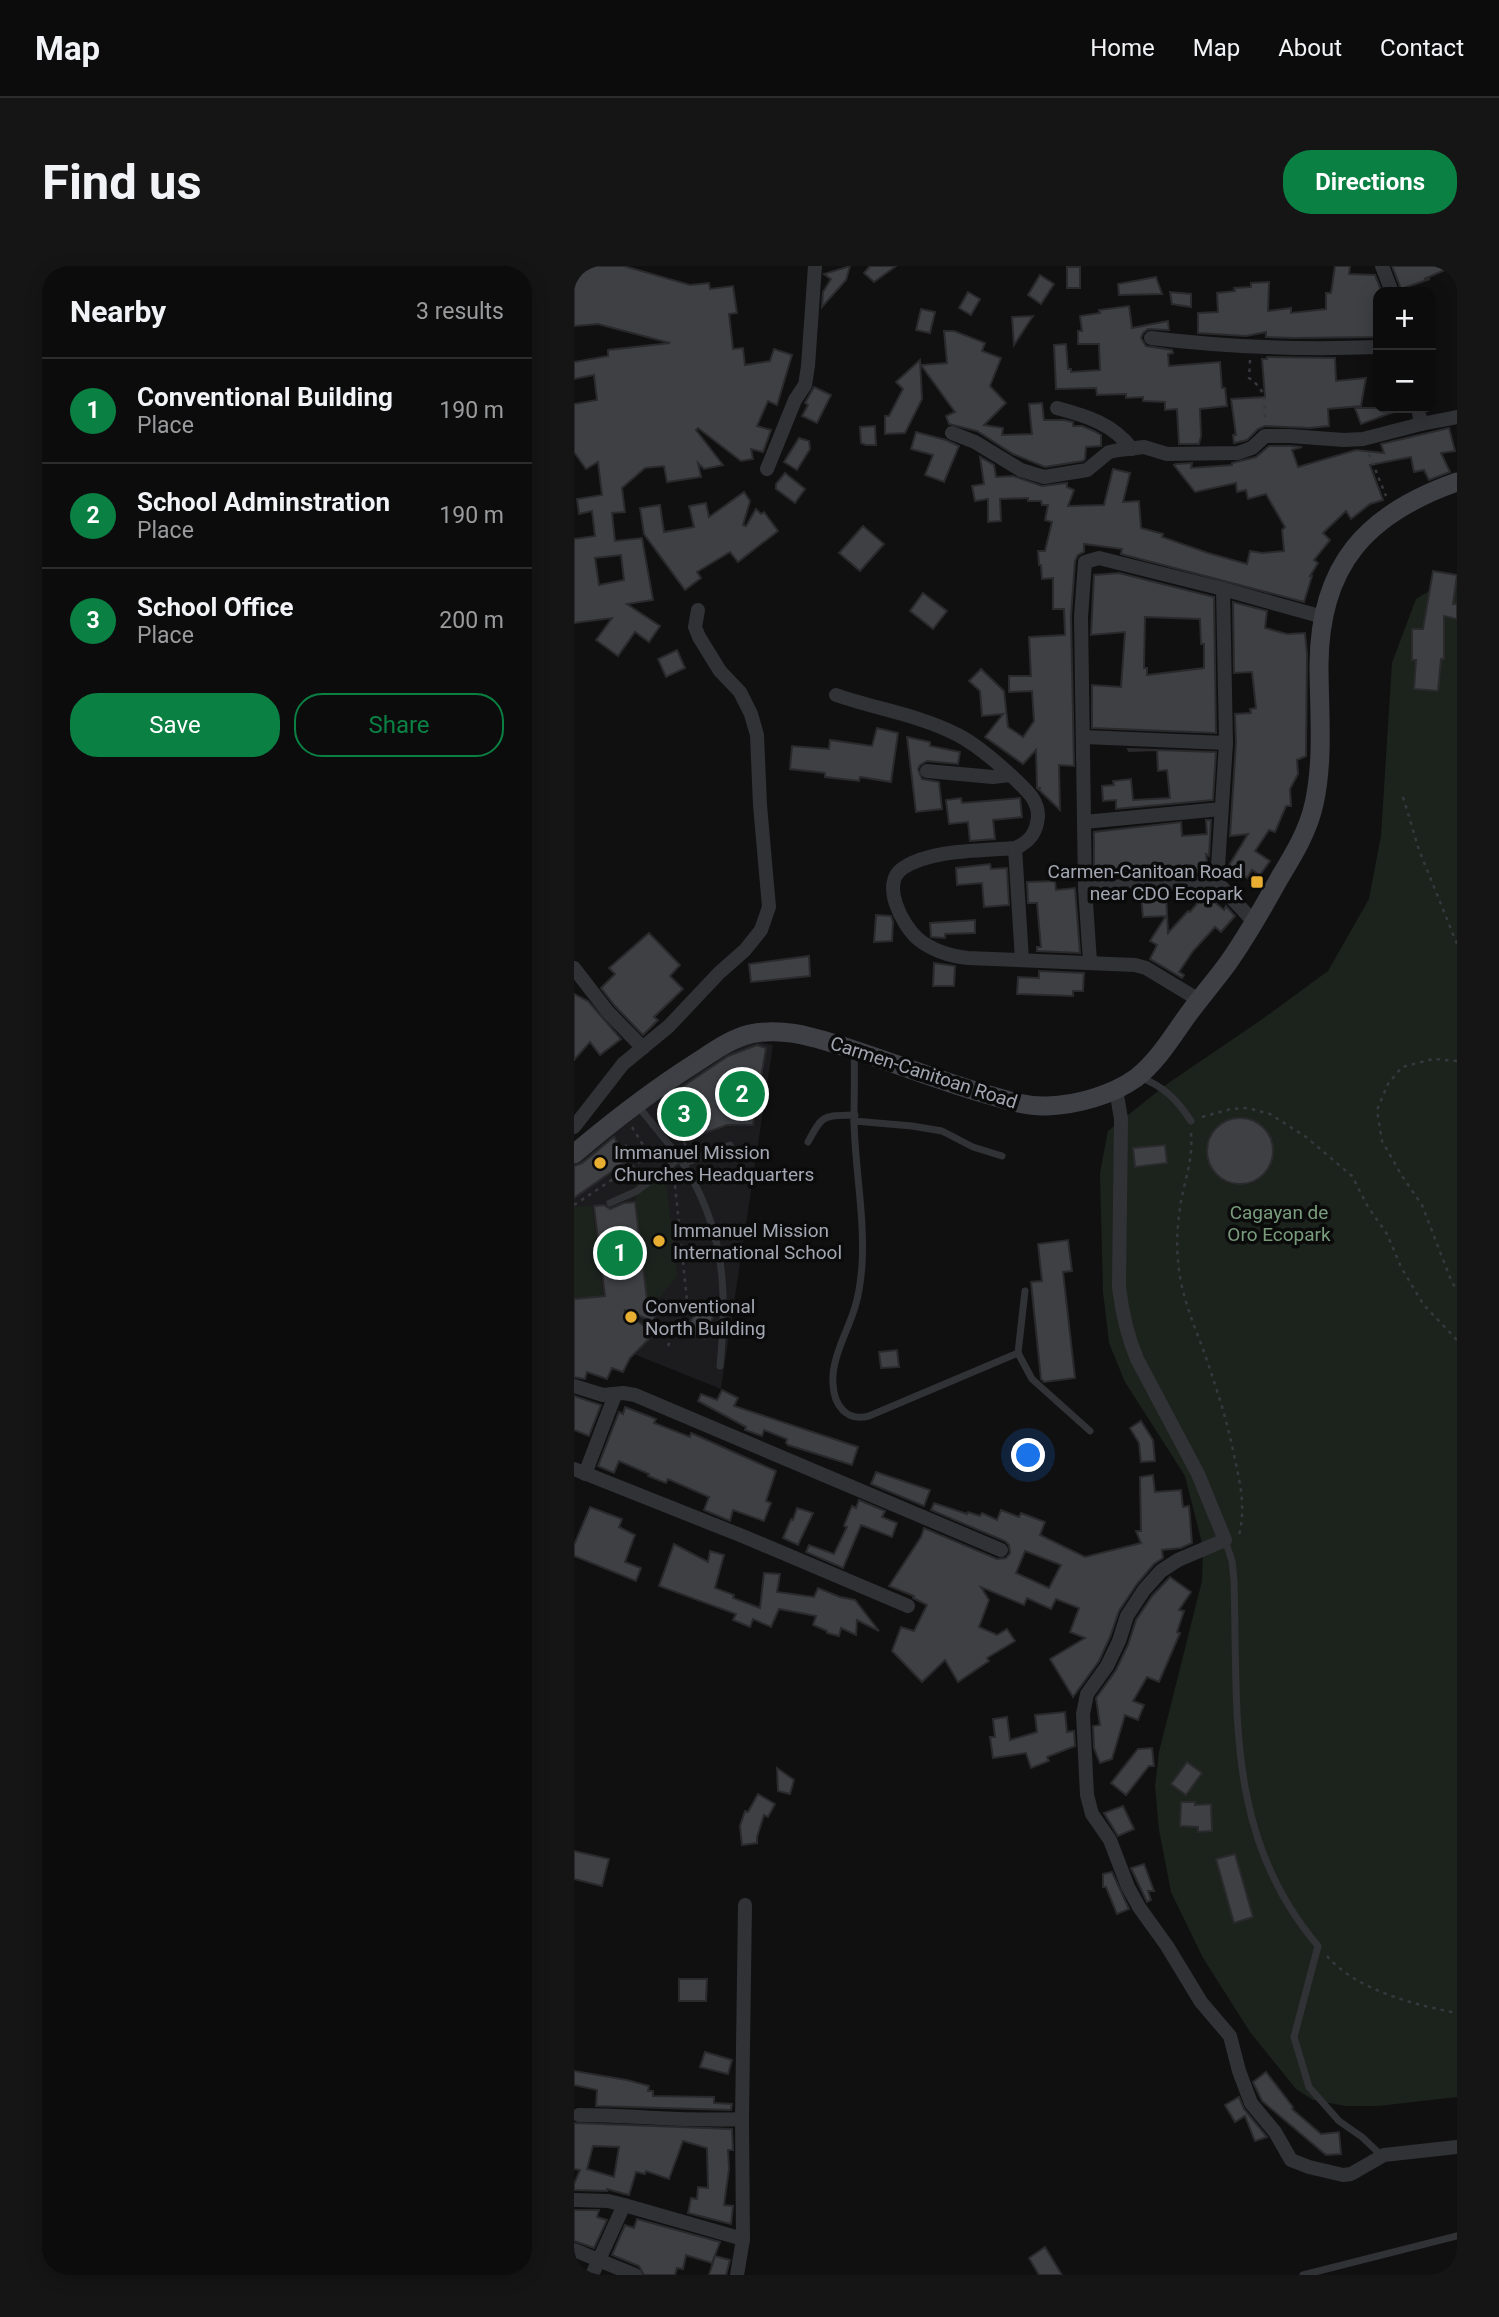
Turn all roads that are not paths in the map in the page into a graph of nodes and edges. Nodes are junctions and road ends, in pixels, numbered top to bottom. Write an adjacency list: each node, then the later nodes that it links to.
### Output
1 (815, 266): 12 (street)
2 (1382, 266): 3 (street)
3 (1390, 287)
4 (1151, 338): 5 (street)
5 (1373, 347)
6 (1057, 408): 11 (street)
7 (1419, 413): 9 (street)
8 (1457, 417): 9 (street)
9 (1421, 424): 11 (street)
10 (952, 433): 11 (street)
11 (1132, 449)
12 (767, 469)
13 (1457, 482): 16 (main road, Carmen-Canitoan Road)
14 (1223, 589): 16 (street); 18 (street); 19 (street)
15 (698, 610): 32 (street)
16 (1323, 617): 27 (main road, Carmen-Canitoan Road)
17 (836, 695): 21 (street)
18 (1084, 737): 19 (street); 23 (street)
19 (1226, 743): 22 (street)
20 (927, 771): 21 (street)
21 (1010, 775): 24 (street)
22 (1221, 809): 23 (street); 25 (street)
23 (1084, 822): 26 (street)
24 (1015, 848): 28 (street); 28 (street)
25 (1217, 882): 26 (street); 27 (street)
26 (1085, 888): 29 (street)
27 (1254, 922): 31 (main road, Carmen-Canitoan Road)
28 (1022, 960): 29 (street)
29 (1090, 962): 31 (street)
30 (574, 968): 32 (street)
31 (1199, 1000): 34 (main road, Carmen-Canitoan Road)
32 (643, 1048): 39 (street)
33 (854, 1050): 35 (main road, Carmen-Canitoan Road); 36 (main road, Carmen-Canitoan Road); 37 (lane)
34 (1138, 1076): 35 (main road, Carmen-Canitoan Road); 38 (lane)
35 (1116, 1089): 53 (street)
36 (629, 1108): 42 (main road, Carmen-Canitoan Road); 44 (lane)
37 (855, 1118): 40 (lane); 43 (lane); 47 (lane)
38 (1191, 1121)
39 (574, 1127)
40 (808, 1142)
41 (730, 1145): 44 (lane)
42 (574, 1154)
43 (1002, 1156)
44 (682, 1161): 45 (lane); 48 (lane)
45 (610, 1203)
46 (1025, 1291): 47 (lane)
47 (1018, 1353): 51 (lane)
48 (720, 1366)
49 (574, 1386): 50 (street)
50 (614, 1395): 52 (street); 54 (street)
51 (1090, 1431)
52 (580, 1471): 55 (street)
53 (1225, 1540): 60 (lane); 60 (street)
54 (1001, 1550)
55 (908, 1606)
56 (745, 1905): 58 (street)
57 (579, 2116): 58 (street)
58 (742, 2119): 64 (street)
59 (1457, 2147): 60 (street)
60 (1382, 2156)
61 (574, 2200): 62 (street)
62 (624, 2204): 64 (street); 66 (street)
63 (1457, 2236): 69 (lane)
64 (743, 2239): 68 (street)
65 (574, 2250): 66 (street)
66 (595, 2268): 67 (street)
67 (635, 2275)
68 (737, 2275)
69 (1303, 2275)

